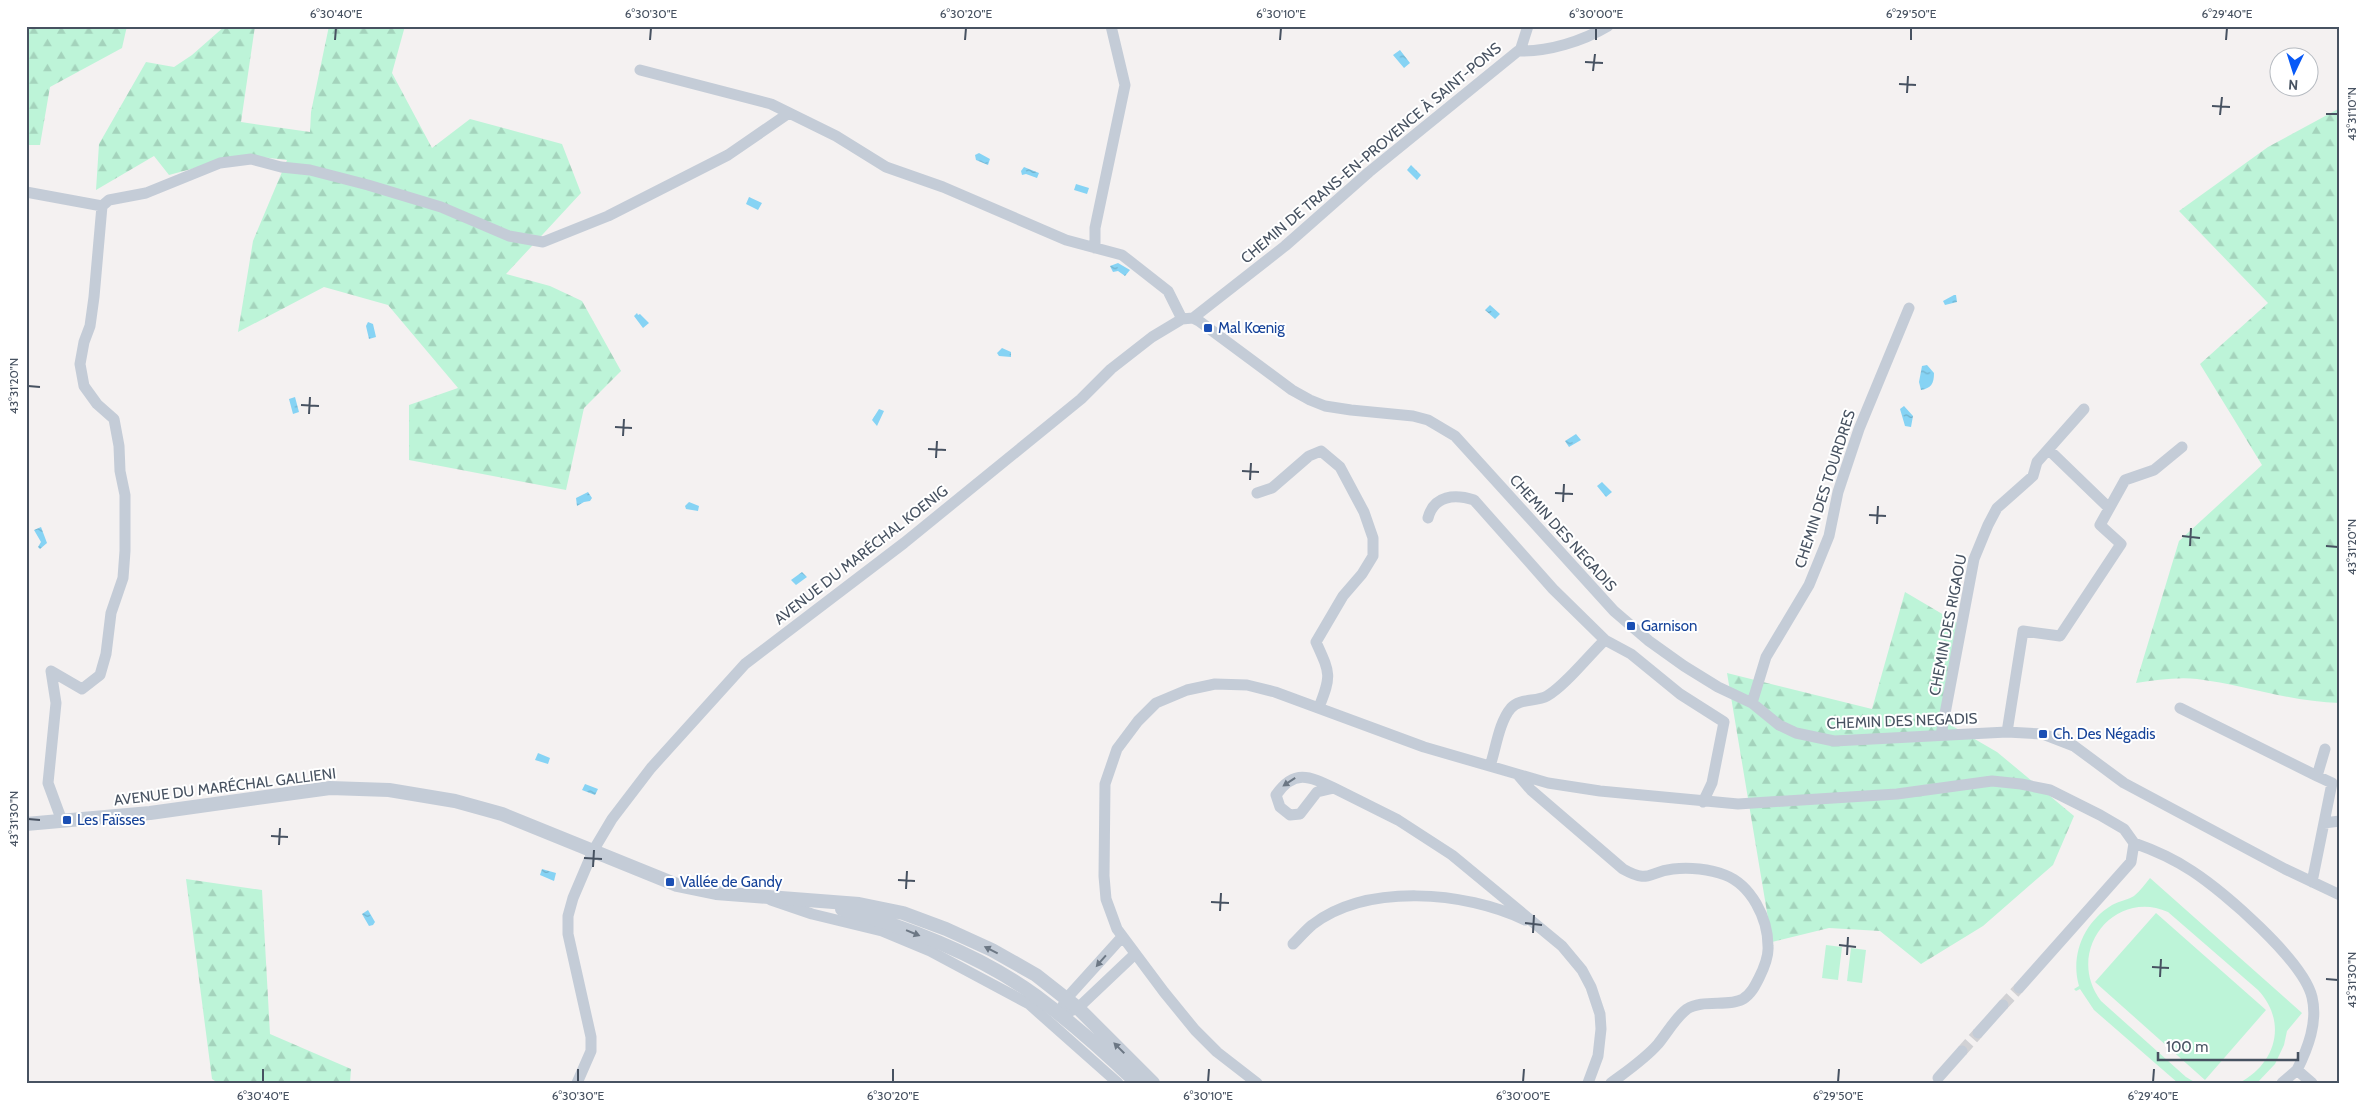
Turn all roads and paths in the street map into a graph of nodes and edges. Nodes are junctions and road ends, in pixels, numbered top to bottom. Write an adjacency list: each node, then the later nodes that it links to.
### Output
1 (1111, 26): 9 (street)
2 (1528, 26): 4 (street)
3 (1608, 26): 4 (street, CHEMIN DE TRANS-EN-PROVENCE À SAINT-PONS)
4 (1520, 51): 11 (street, CHEMIN DE TRANS-EN-PROVENCE À SAINT-PONS)
5 (640, 70): 6 (street)
6 (789, 113): 8 (street); 9 (street)
7 (26, 192): 8 (street)
8 (102, 206): 30 (street)
9 (1095, 248): 11 (street)
10 (1909, 308): 19 (street, CHEMIN DES TOURDRES)
11 (1187, 318): 19 (street, CHEMIN DES NEGADIS); 35 (street, AVENUE DU MARÉCHAL KOENIG)
12 (2084, 409): 14 (street, CHEMIN DES RIGAOU)
13 (2182, 447): 16 (street)
14 (2049, 450): 16 (street); 23 (street, CHEMIN DES RIGAOU)
15 (1257, 493): 20 (street)
16 (2109, 508): 22 (street)
17 (1428, 518): 18 (street)
18 (1605, 640): 25 (street); 29 (street)
19 (1752, 702): 23 (street, CHEMIN DES NEGADIS)
20 (1319, 707): 25 (street); 41 (street)
21 (2180, 708): 27 (street)
22 (2007, 732): 23 (street, CHEMIN DES NEGADIS); 36 (street, CHEMIN DES NEGADIS)
23 (1941, 735)
24 (2325, 748): 27 (street)
25 (1490, 766): 26 (street)
26 (1518, 775): 29 (street); 59 (street)
27 (2317, 776): 32 (street)
28 (1334, 788): 28 (street, one-way to 28); 40 (street)
29 (1703, 802): 34 (street)
30 (62, 821): 33 (street, AVENUE DU MARÉCHAL GALLIENI); 35 (street, AVENUE DU MARÉCHAL GALLIENI)
31 (2340, 821): 32 (street)
32 (2324, 823): 36 (street)
33 (26, 824)
34 (2134, 843): 44 (street); 51 (street)
35 (592, 851): 38 (street, AVENUE DU MARÉCHAL GALLIENI); 53 (street, AVENUE DU MARÉCHAL KOENIG)
36 (2312, 882): 37 (street, CHEMIN DES NEGADIS)
37 (2340, 895)
38 (761, 897): 39 (street, AVENUE DU MARÉCHAL GALLIENI); 54 (street)
39 (817, 902): 45 (street, one-way to 39); 48 (street, one-way to 48)
40 (1540, 927): 42 (street); 58 (street)
41 (1122, 937): 43 (street); 45 (street, one-way to 45)
42 (1293, 944)
43 (1135, 954): 47 (street); 57 (street)
44 (2018, 988)
45 (1066, 999): 47 (street); 48 (street)
46 (2003, 1006): 49 (street)
47 (1078, 1008): 48 (street); 56 (street, one-way to 47)
48 (1059, 1014): 55 (street)
49 (1978, 1033)
50 (1962, 1051): 52 (street)
51 (2297, 1070): 60 (street); 61 (street)
52 (1938, 1078)
53 (577, 1083)
54 (1118, 1083)
55 (1136, 1083)
56 (1153, 1083)
57 (1257, 1083)
58 (1588, 1083)
59 (1611, 1083)
60 (2282, 1083)
61 (2312, 1083)

